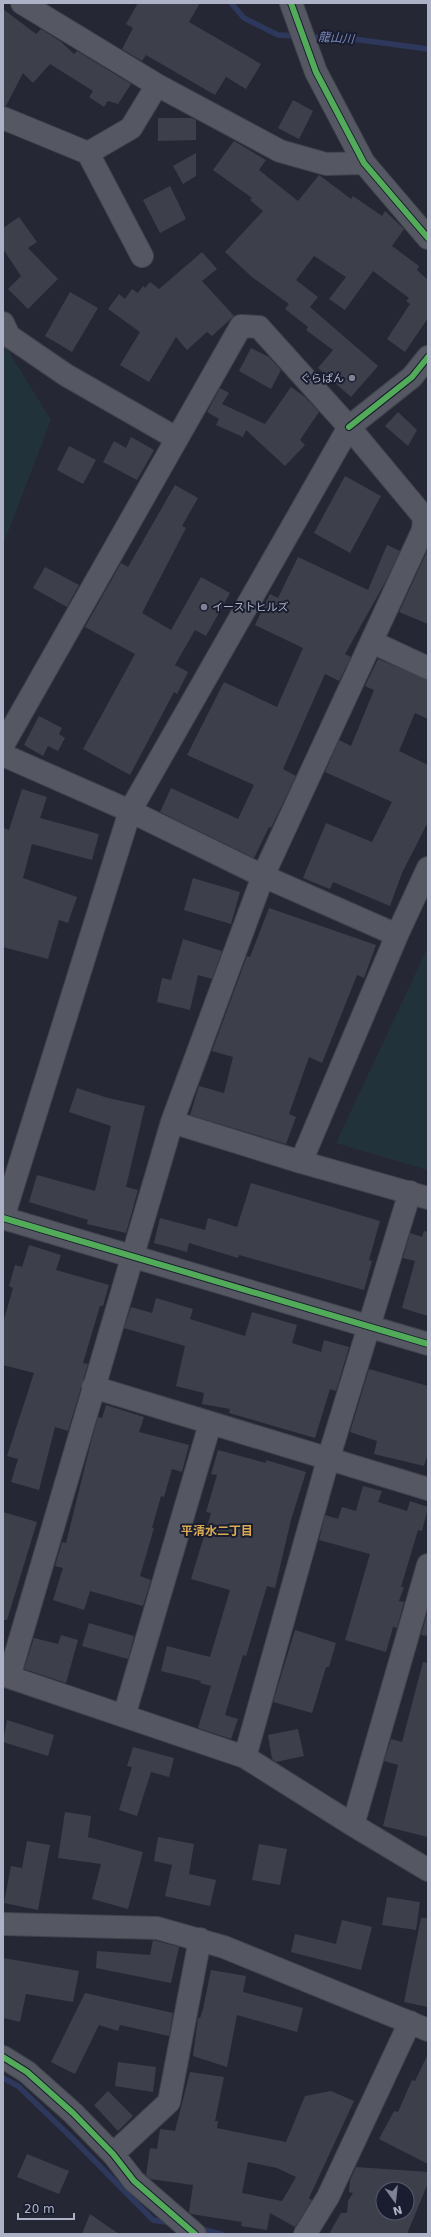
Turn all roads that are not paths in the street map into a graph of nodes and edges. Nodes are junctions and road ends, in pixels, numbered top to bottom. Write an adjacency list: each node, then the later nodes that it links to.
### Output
1 (22, 3): 3 (street)
2 (291, 3): 6 (street)
3 (157, 85): 5 (street); 6 (street)
4 (3, 118): 5 (street)
5 (88, 153): 8 (street)
6 (364, 163): 7 (street)
7 (428, 238)
8 (142, 256)
9 (3, 323): 12 (street)
10 (428, 357): 11 (street)
11 (348, 427): 12 (street); 13 (street); 17 (street)
12 (176, 438): 15 (street)
13 (372, 642): 14 (street); 19 (street)
14 (428, 668)
15 (3, 745)
16 (3, 756): 17 (street)
17 (130, 812): 19 (street); 24 (street)
18 (428, 868): 20 (street)
19 (263, 876): 20 (street); 21 (street)
20 (397, 935): 22 (street)
21 (172, 1122): 22 (street); 25 (street)
22 (301, 1162): 23 (street)
23 (419, 1195): 26 (street)
24 (3, 1218): 25 (street)
25 (131, 1257): 26 (street); 28 (street)
26 (369, 1327): 27 (street); 30 (street)
27 (428, 1344)
28 (93, 1387): 29 (street); 33 (street)
29 (210, 1424): 30 (street); 34 (street)
30 (328, 1460): 31 (street); 35 (street)
31 (428, 1490)
32 (428, 1565): 36 (street)
33 (6, 1676): 34 (street)
34 (124, 1716): 35 (street)
35 (245, 1757): 36 (street)
36 (353, 1825): 37 (street)
37 (428, 1870)
38 (3, 1924): 39 (street)
39 (200, 1939): 40 (street); 42 (street)
40 (419, 2026): 44 (street)
41 (3, 2057): 42 (street)
42 (113, 2154): 43 (street)
43 (195, 2234)
44 (305, 2234)

